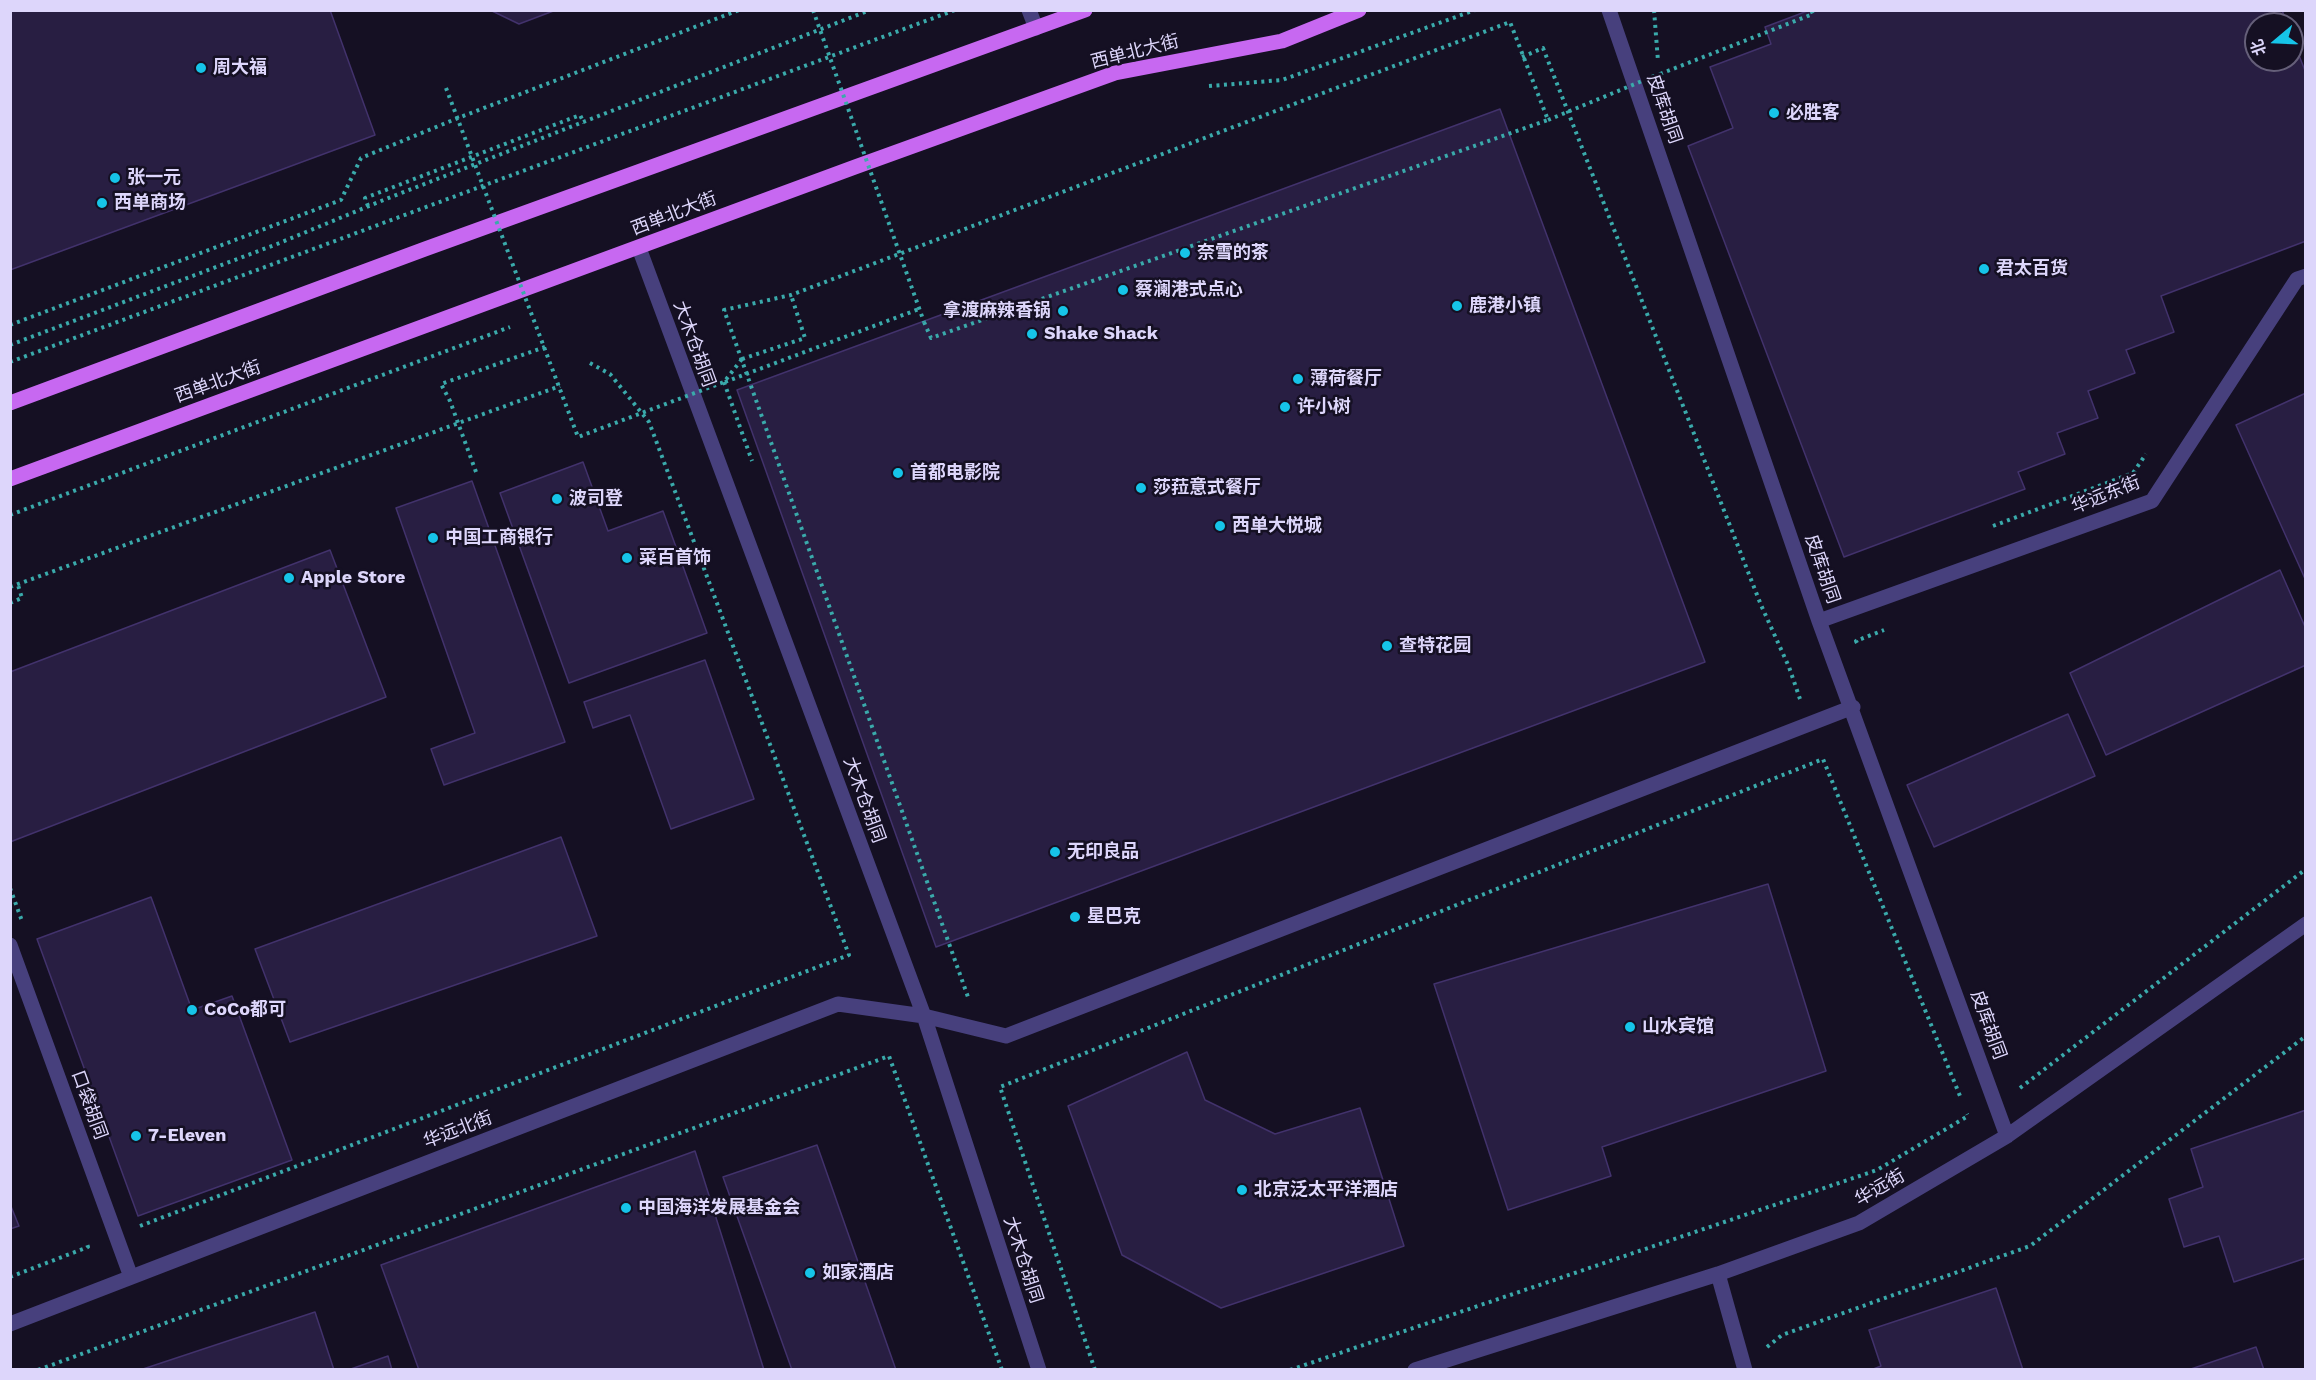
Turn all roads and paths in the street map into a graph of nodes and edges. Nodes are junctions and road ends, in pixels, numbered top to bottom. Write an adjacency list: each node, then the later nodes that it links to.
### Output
1 (739, 10): 17 (path)
2 (813, 10): 27 (path, bridge)
3 (870, 10): 19 (path)
4 (955, 10): 35 (path)
5 (1029, 10): 12 (street)
6 (1084, 10): 12 (main road)
7 (1359, 10): 24 (main road, 西单北大街)
8 (1475, 10): 15 (path)
9 (1609, 10): 49 (street, 皮库胡同)
10 (1654, 10): 14 (path)
11 (1811, 10): 14 (path)
12 (1036, 28): 39 (main road)
13 (1522, 57): 18 (path); 26 (path); 50 (path)
14 (1659, 75): 18 (path, bridge)
15 (1198, 87)
16 (446, 88): 17 (path, bridge)
17 (458, 117): 20 (path, bridge); 30 (path)
18 (1548, 120): 27 (path, bridge)
19 (584, 123): 20 (path); 23 (path)
20 (473, 156): 23 (path); 33 (path, bridge)
21 (883, 187): 22 (path)
22 (872, 191)
23 (368, 206): 32 (path)
24 (639, 248): 43 (main road, 西单北大街); 58 (street, 大木仓胡同)
25 (2306, 276): 49 (street, 华远东街)
26 (791, 295): 34 (path); 34 (path)
27 (919, 309): 37 (path, bridge)
28 (537, 317): 29 (path)
29 (525, 321)
30 (10, 325)
31 (514, 326): 44 (path)
32 (10, 345)
33 (545, 347): 38 (path, bridge); 42 (path)
34 (742, 359): 37 (path, bridge); 57 (path)
35 (10, 362)
36 (588, 362): 62 (path)
37 (724, 382): 38 (path, bridge); 41 (path)
38 (560, 386): 46 (path, bridge)
39 (10, 403)
40 (2153, 444): 45 (path)
41 (752, 461)
42 (476, 472)
43 (10, 479)
44 (10, 515)
45 (1990, 527)
46 (18, 585): 47 (path, bridge); 48 (path)
47 (10, 587)
48 (10, 603)
49 (1819, 621): 51 (street, 皮库胡同)
50 (1789, 704)
51 (1852, 708): 58 (street, 华远北街); 61 (street, 皮库胡同)
52 (2306, 869): 60 (path)
53 (10, 888): 55 (path)
54 (2306, 924): 61 (street, 华远街)
55 (26, 932)
56 (10, 945): 66 (street, 口袋胡同)
57 (969, 999)
58 (924, 1017): 66 (street, 华远北街); 71 (street, 大木仓胡同)
59 (2306, 1036): 68 (path)
60 (2019, 1089)
61 (2007, 1136): 64 (street, 华远街)
62 (133, 1229)
63 (88, 1246): 65 (path)
64 (1718, 1274): 74 (street, 华远街); 75 (street)
65 (10, 1277)
66 (131, 1277): 67 (street, 华远北街)
67 (10, 1324)
68 (1782, 1335)
69 (38, 1370): 70 (path)
70 (1002, 1370)
71 (1039, 1370)
72 (1095, 1370): 73 (path)
73 (1290, 1370)
74 (1415, 1370)
75 (1745, 1370)

